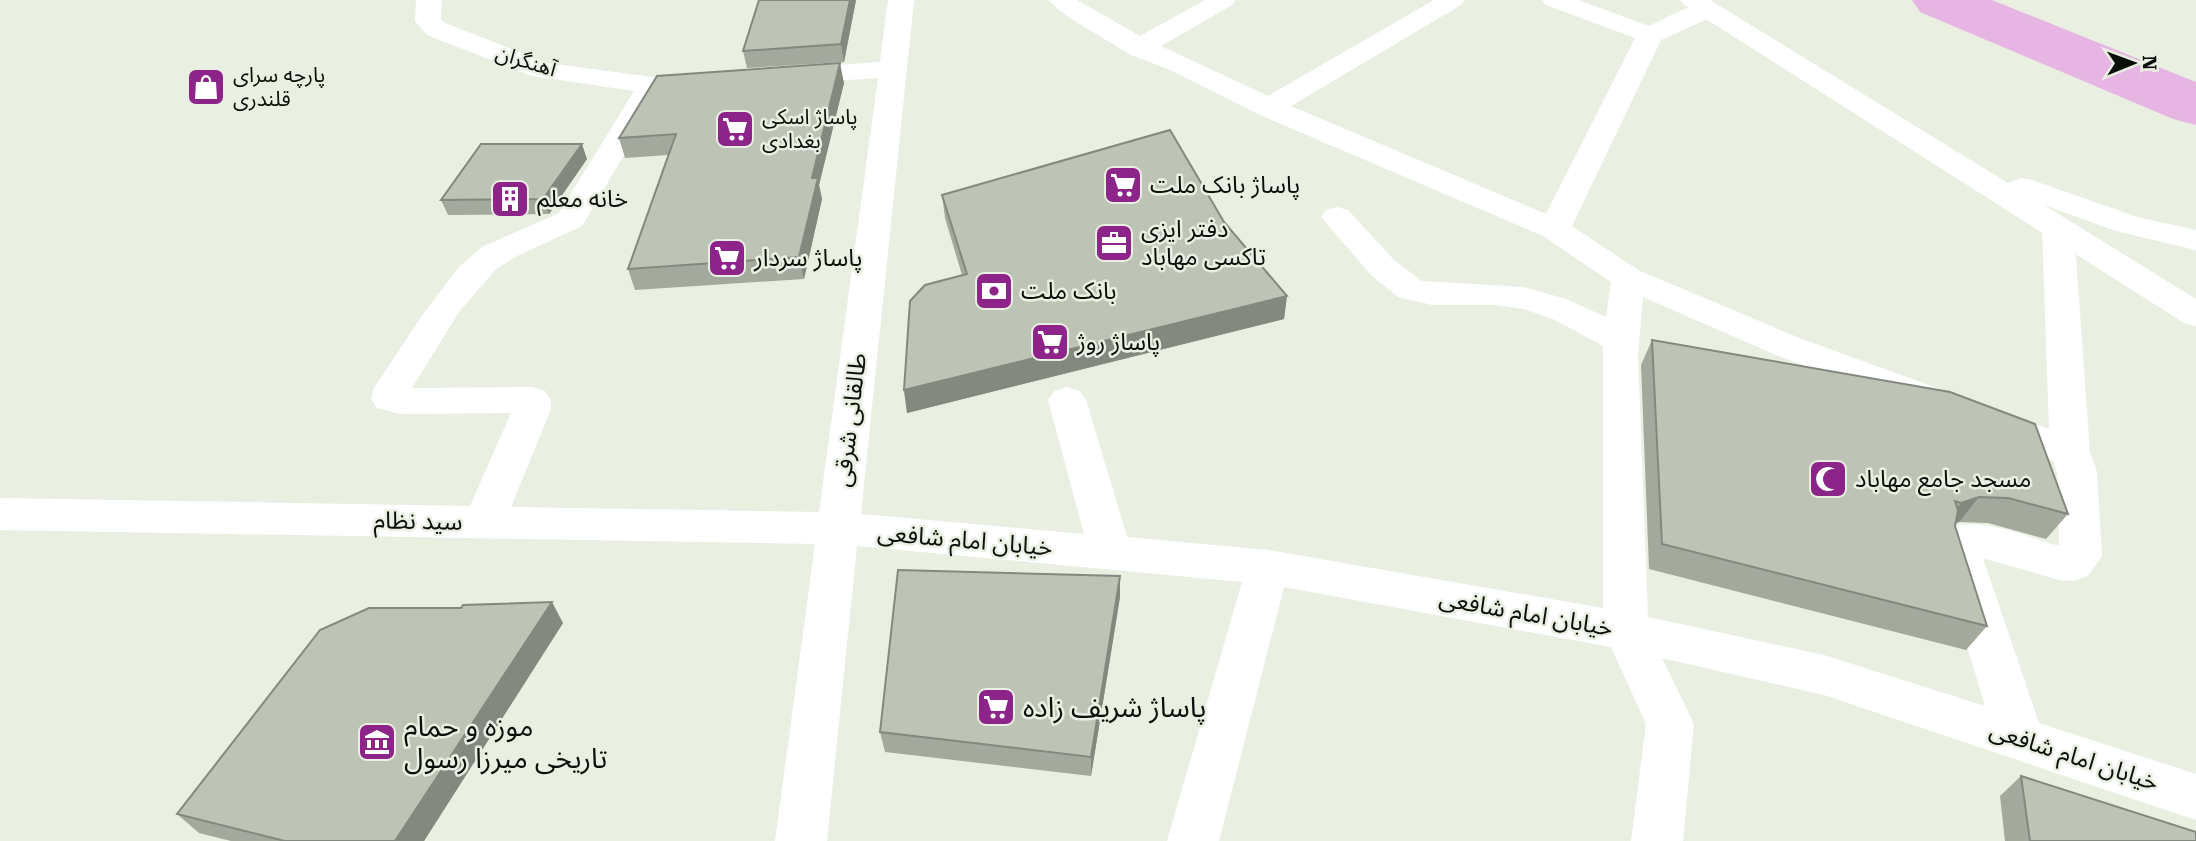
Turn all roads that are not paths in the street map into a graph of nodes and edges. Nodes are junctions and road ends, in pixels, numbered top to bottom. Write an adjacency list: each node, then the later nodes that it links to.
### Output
1 (429, 0): 13 (street, آهنگران)
2 (901, 0): 10 (street, طالقانی شرقی)
3 (1061, 0): 9 (street)
4 (1223, 0): 9 (street)
5 (1452, 0): 14 (street)
6 (1555, 0): 8 (street)
7 (1700, 5): 8 (street); 15 (street)
8 (1650, 34): 18 (street)
9 (1138, 48): 14 (street)
10 (893, 69): 11 (street); 27 (street, طالقانی شرقی)
11 (759, 78)
12 (705, 82): 13 (street, آهنگران)
13 (652, 85): 26 (street)
14 (1268, 108): 18 (street)
15 (1932, 151): 17 (street); 19 (street)
16 (1338, 217): 22 (street)
17 (2058, 228): 21 (street); 24 (street)
18 (1554, 229): 20 (street)
19 (2196, 240)
20 (1628, 278): 22 (street); 24 (street)
21 (2196, 314)
22 (1622, 341): 30 (street)
23 (1067, 400): 28 (street)
24 (2070, 452): 31 (street)
25 (0, 514): 26 (street, سید نظام)
26 (483, 523): 27 (street, سید نظام)
27 (837, 528): 28 (street, خیابان امام شافعی); 33 (street, طالقانی شرقی)
28 (1111, 554): 29 (street, خیابان امام شافعی)
29 (1268, 567): 30 (street, خیابان امام شافعی); 34 (street)
30 (1626, 631): 31 (street, خیابان امام شافعی); 35 (street)
31 (2019, 737): 32 (street, خیابان امام شافعی)
32 (2196, 797)
33 (801, 841)
34 (1193, 841)
35 (1657, 841)

